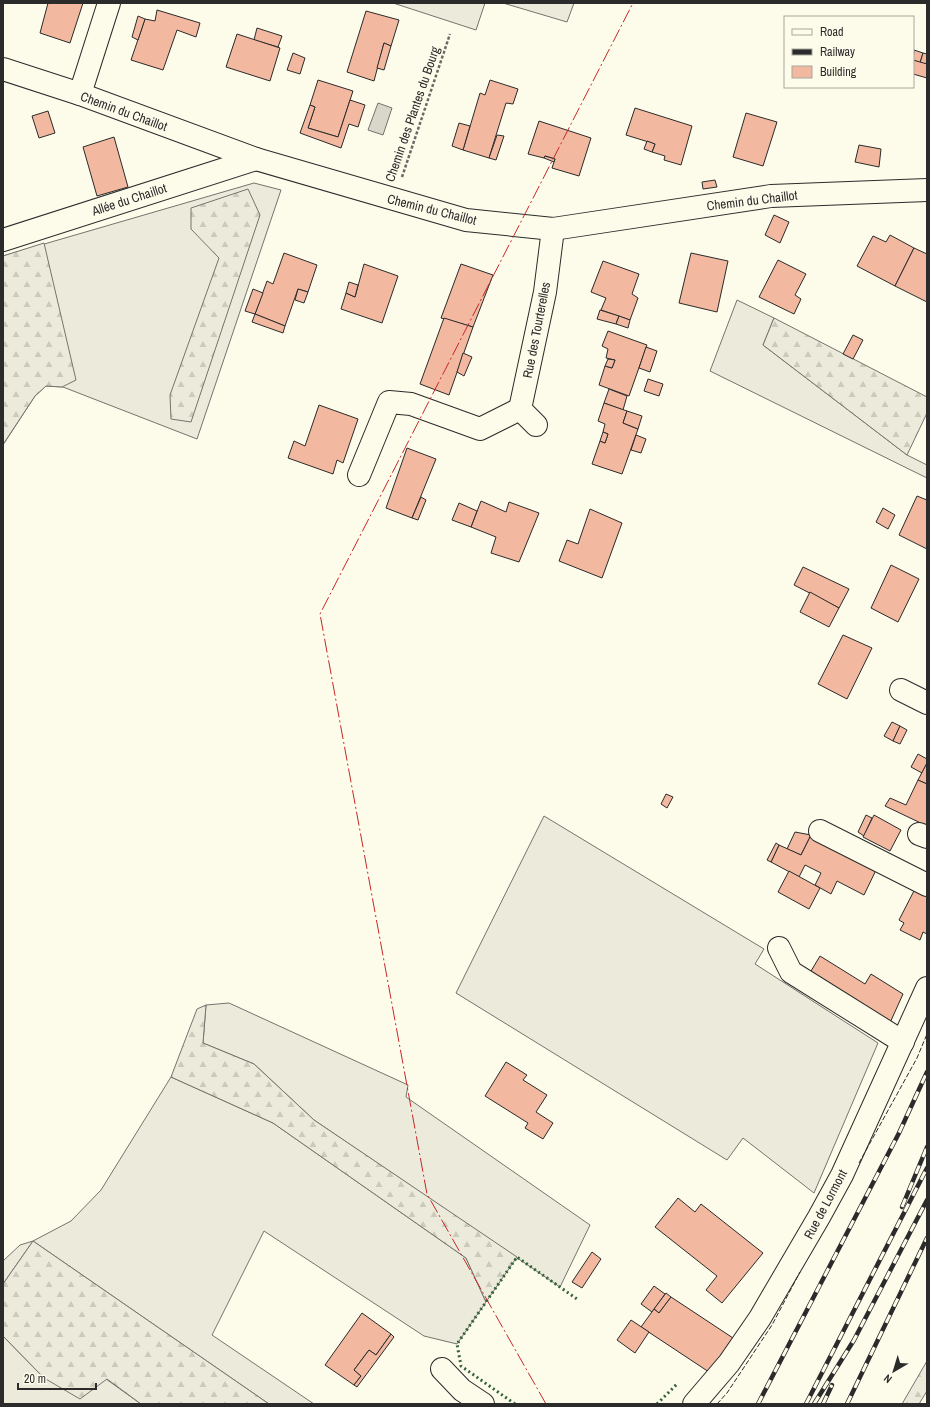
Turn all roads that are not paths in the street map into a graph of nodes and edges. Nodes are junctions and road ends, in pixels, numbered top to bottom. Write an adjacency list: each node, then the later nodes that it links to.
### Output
1 (108, 3): 3 (street)
2 (3, 69): 3 (street, Chemin du Chaillot)
3 (80, 94): 4 (street, Chemin du Chaillot)
4 (256, 159): 6 (street, Chemin du Chaillot); 7 (street, Allée du Chaillot)
5 (927, 190): 6 (street, Chemin du Chaillot)
6 (553, 229): 8 (street, Rue des Tourterelles)
7 (3, 240)
8 (520, 409): 9 (street); 10 (street)
9 (536, 425)
10 (359, 475)
11 (901, 690): 12 (street)
12 (927, 703)
13 (820, 831): 14 (street)
14 (927, 885)
15 (779, 948): 17 (street)
16 (927, 988): 17 (street, Rue de Lormont)
17 (903, 1042): 20 (street, Rue de Lormont)
18 (442, 1369): 19 (street)
19 (483, 1404)
20 (694, 1404)

